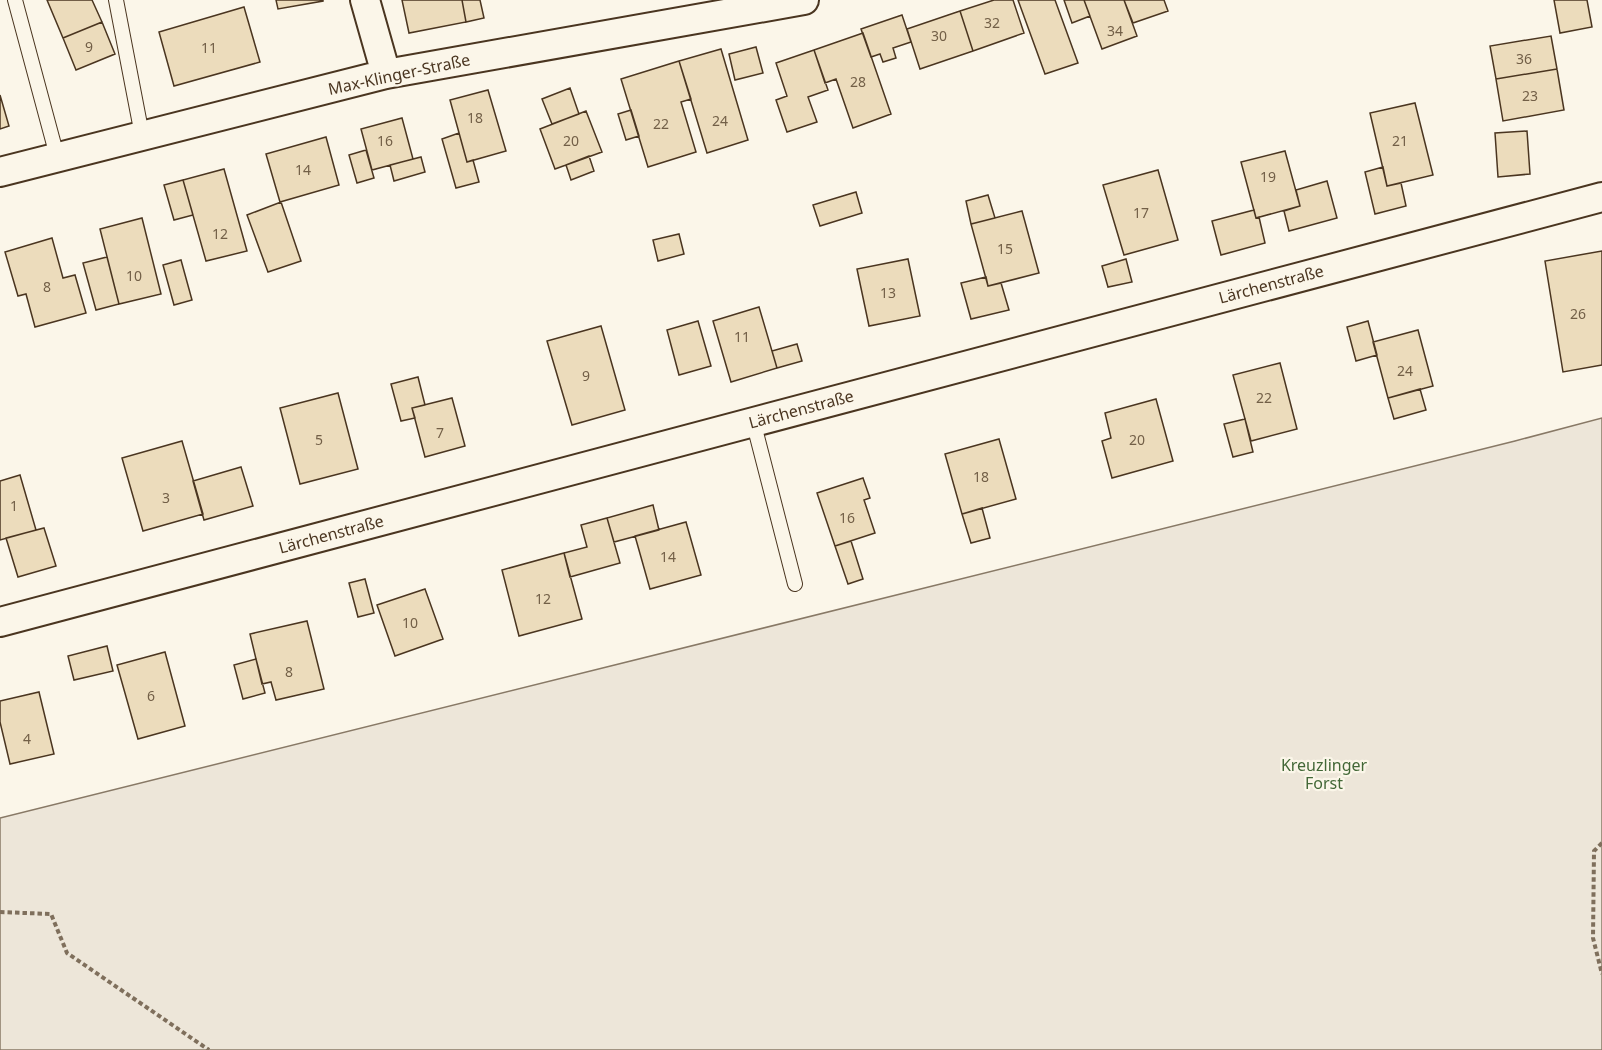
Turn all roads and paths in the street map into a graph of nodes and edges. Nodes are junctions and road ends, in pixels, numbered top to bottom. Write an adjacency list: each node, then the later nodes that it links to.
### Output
1 (15, 0): 7 (lane)
2 (116, 0): 6 (lane)
3 (366, 0): 5 (street)
4 (798, 0): 5 (street, Max-Klinger-Straße)
5 (386, 74): 6 (street, Max-Klinger-Straße)
6 (142, 135): 7 (street, Max-Klinger-Straße)
7 (57, 156): 8 (street, Max-Klinger-Straße)
8 (0, 172)
9 (1602, 197): 10 (street, Lärchenstraße)
10 (753, 421): 11 (lane); 12 (street, Lärchenstraße)
11 (795, 584)
12 (0, 622)
13 (1602, 843): 15 (path)
14 (0, 912): 16 (path)
15 (1602, 974)
16 (209, 1050)

